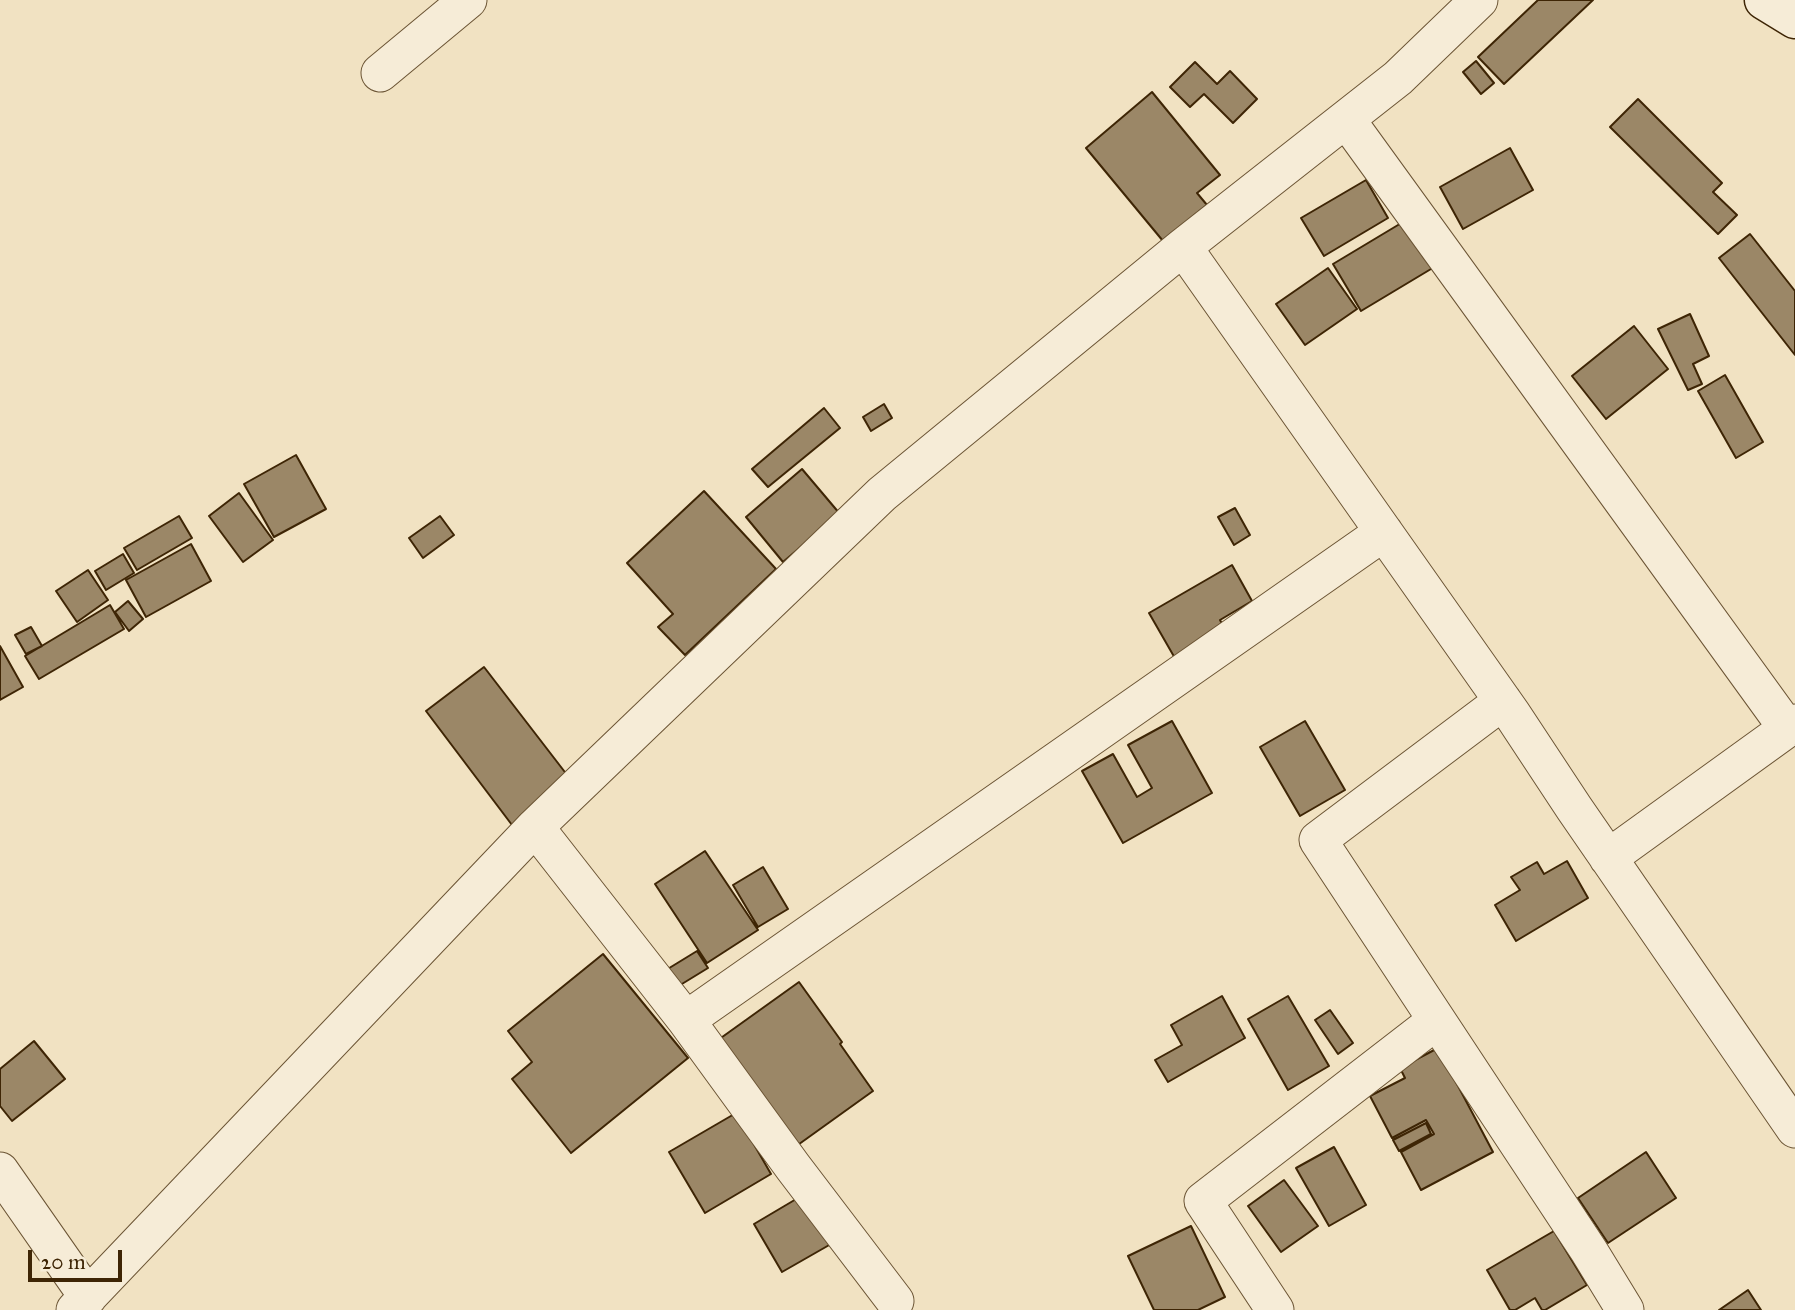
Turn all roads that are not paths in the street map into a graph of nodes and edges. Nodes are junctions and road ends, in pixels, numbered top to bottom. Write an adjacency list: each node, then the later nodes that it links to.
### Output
1 (468, 0): 5 (street)
2 (1479, 0): 6 (street)
3 (1764, 0): 4 (main road)
4 (1795, 19)
5 (380, 73)
6 (1346, 119): 7 (street); 10 (street)
7 (1182, 247): 8 (street); 11 (street)
8 (1384, 533): 9 (street); 13 (street)
9 (1503, 701): 12 (street); 14 (street)
10 (1791, 726): 12 (street)
11 (535, 827): 13 (street); 18 (street)
12 (1608, 858): 15 (street)
13 (687, 1020): 17 (street)
14 (1436, 1021): 19 (street); 20 (street)
15 (1795, 1129)
16 (0, 1171): 18 (street)
17 (895, 1301)
18 (81, 1303)
19 (1617, 1308)
20 (1275, 1310)

